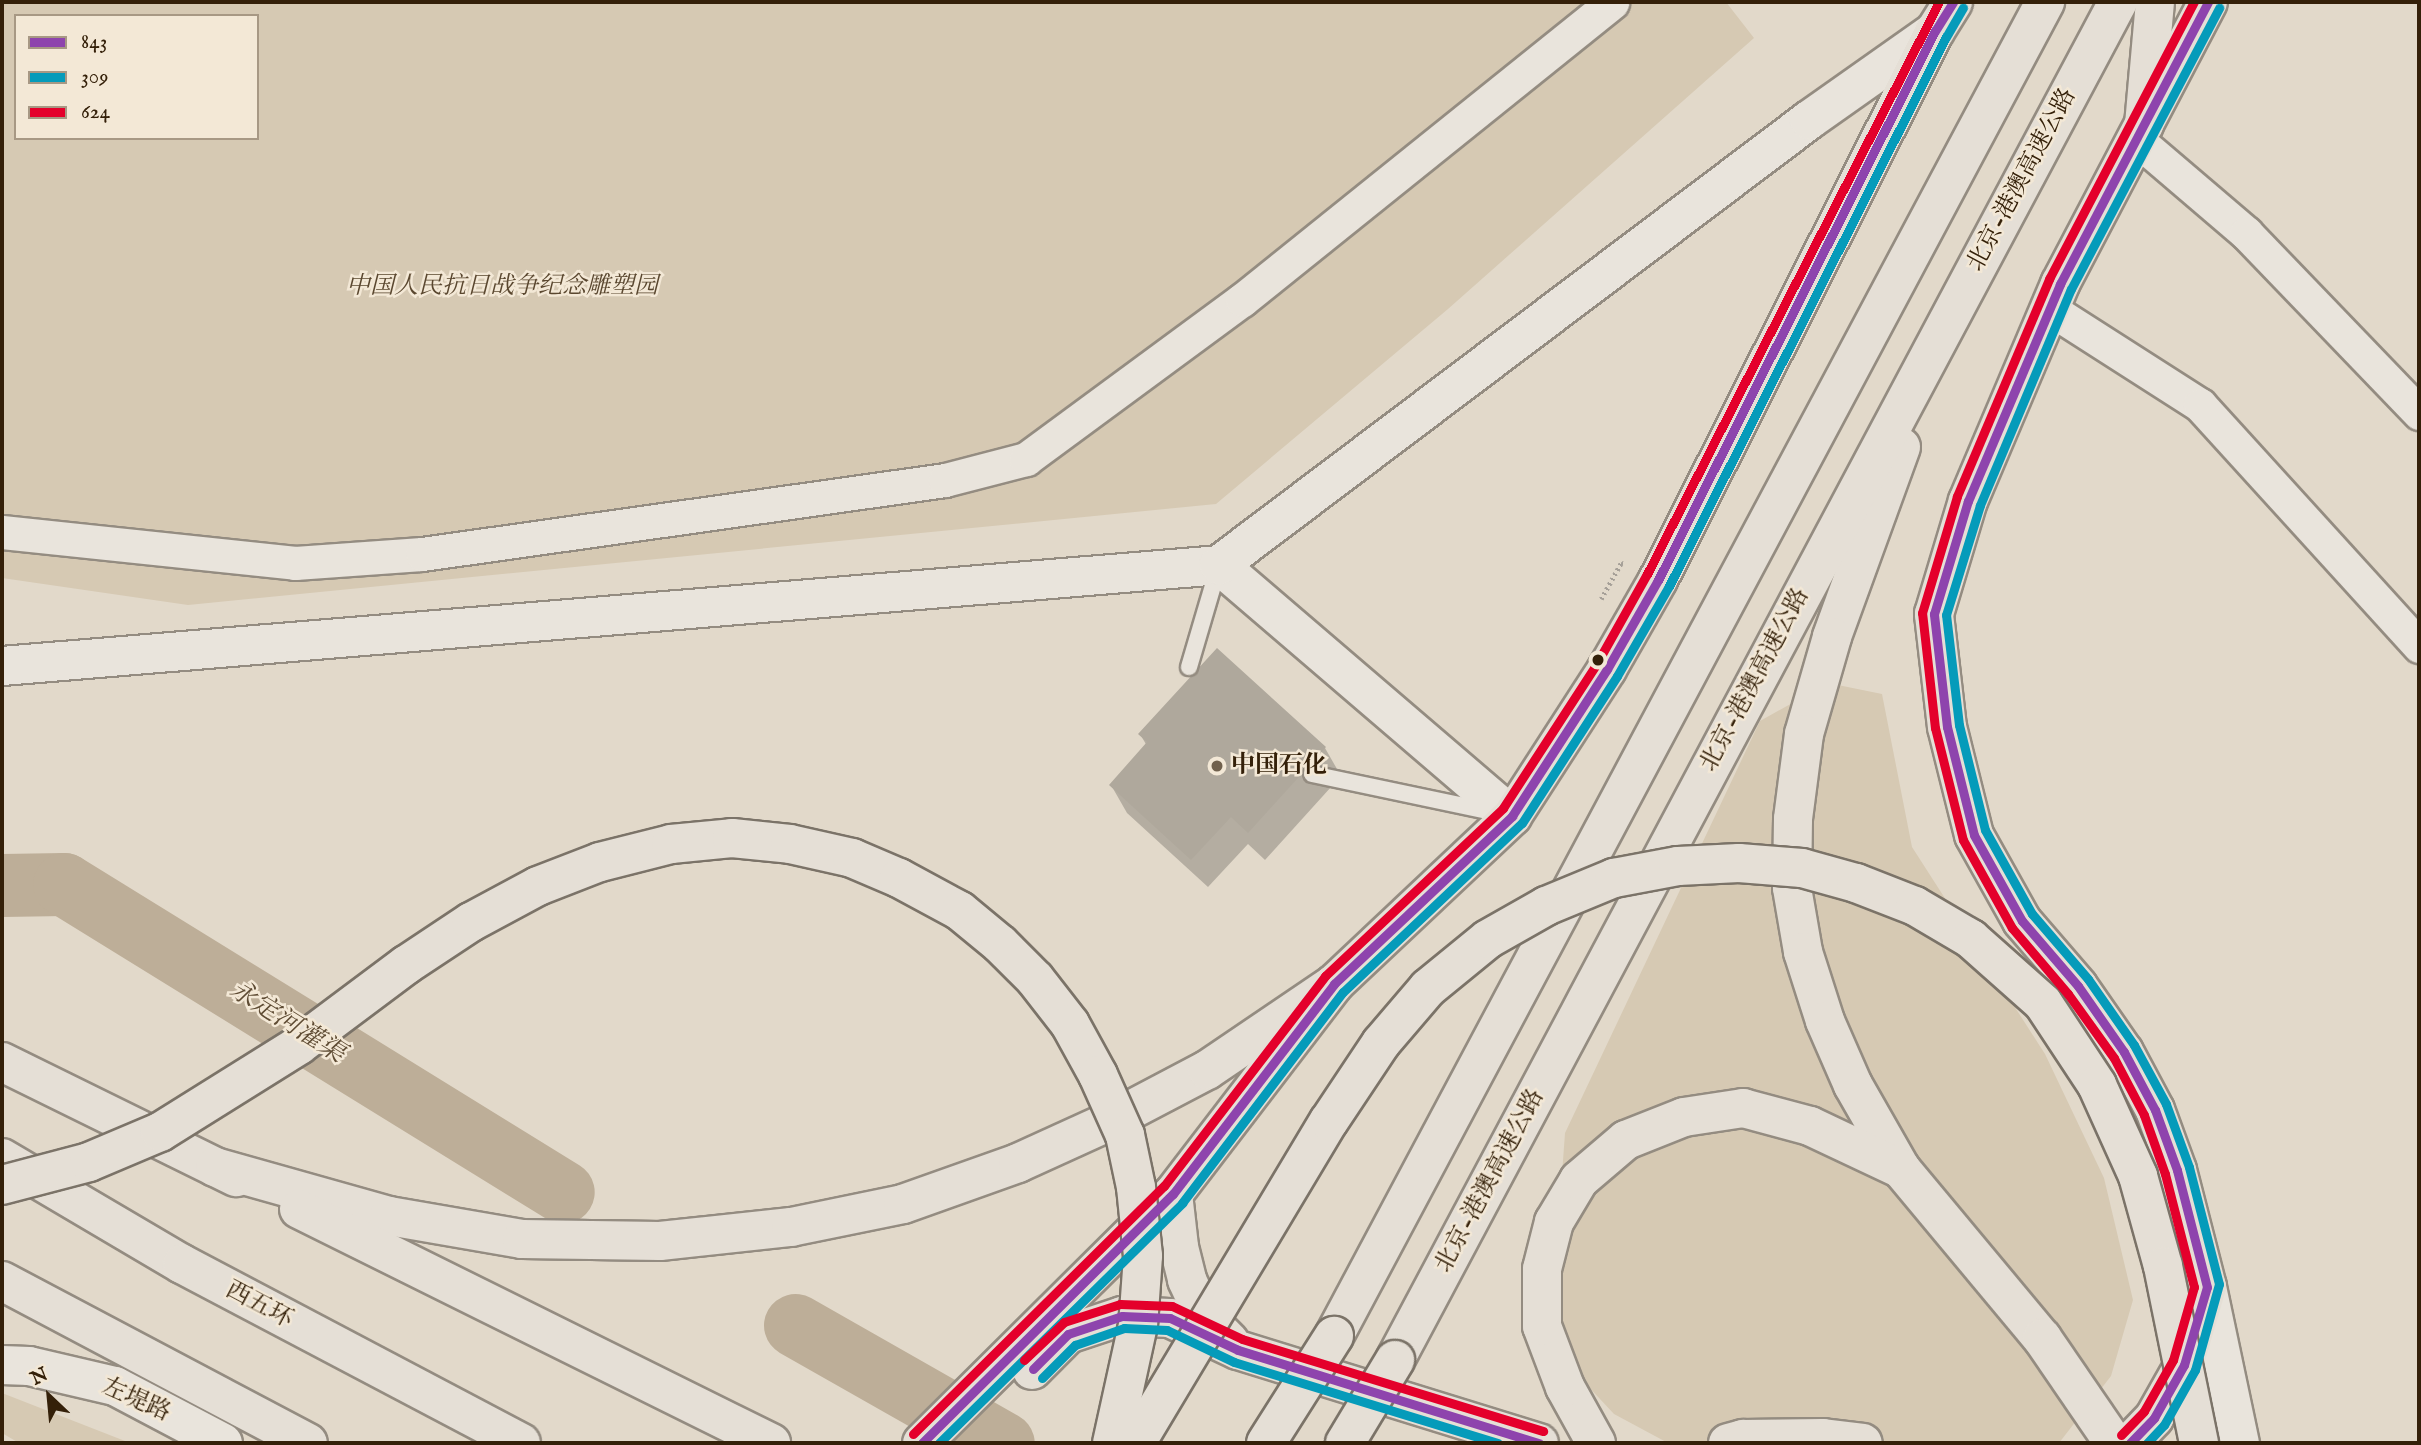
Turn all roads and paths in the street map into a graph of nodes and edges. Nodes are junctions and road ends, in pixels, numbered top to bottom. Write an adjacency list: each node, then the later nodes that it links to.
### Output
1 (1612, 2): 11 (street)
2 (2045, 2): 38 (highway, bridge)
3 (2118, 2): 9 (highway, 北京-港澳高速公路)
4 (2155, 2): 7 (highway)
5 (2208, 2): 7 (highway)
6 (1944, 16): 12 (street); 17 (highway)
7 (2140, 132): 8 (highway); 10 (street)
8 (2050, 309): 13 (street); 26 (highway)
9 (1952, 311): 22 (highway); 39 (highway, 北京-港澳高速公路, bridge)
10 (2419, 413)
11 (2, 532)
12 (1219, 565): 14 (street); 15 (lane); 17 (street)
13 (2419, 646)
14 (2, 666)
15 (1189, 667)
16 (1312, 774): 17 (lane)
17 (1511, 816): 18 (highway)
18 (1334, 984): 21 (highway); 24 (highway)
19 (2, 1062): 21 (highway)
20 (2, 1158): 32 (highway, 西五环)
21 (215, 1167): 33 (highway)
22 (1901, 1169): 41 (highway); 44 (highway)
23 (2, 1185): 36 (highway, bridge)
24 (1173, 1194): 27 (highway); 28 (highway)
25 (2, 1281): 31 (highway)
26 (2207, 1287): 45 (highway); 47 (street)
27 (1059, 1325): 28 (highway); 34 (highway); 35 (highway)
28 (1238, 1350): 40 (highway)
29 (2, 1365): 30 (street, 左堤路)
30 (223, 1443)
31 (308, 1443)
32 (521, 1443)
33 (771, 1443)
34 (922, 1443)
35 (959, 1443)
36 (1112, 1443)
37 (1136, 1443): 46 (highway, bridge)
38 (1266, 1443)
39 (1345, 1443)
40 (1539, 1443)
41 (1597, 1443)
42 (1728, 1443): 43 (highway)
43 (1863, 1443)
44 (2114, 1443)
45 (2130, 1443)
46 (2199, 1443)
47 (2240, 1443)

